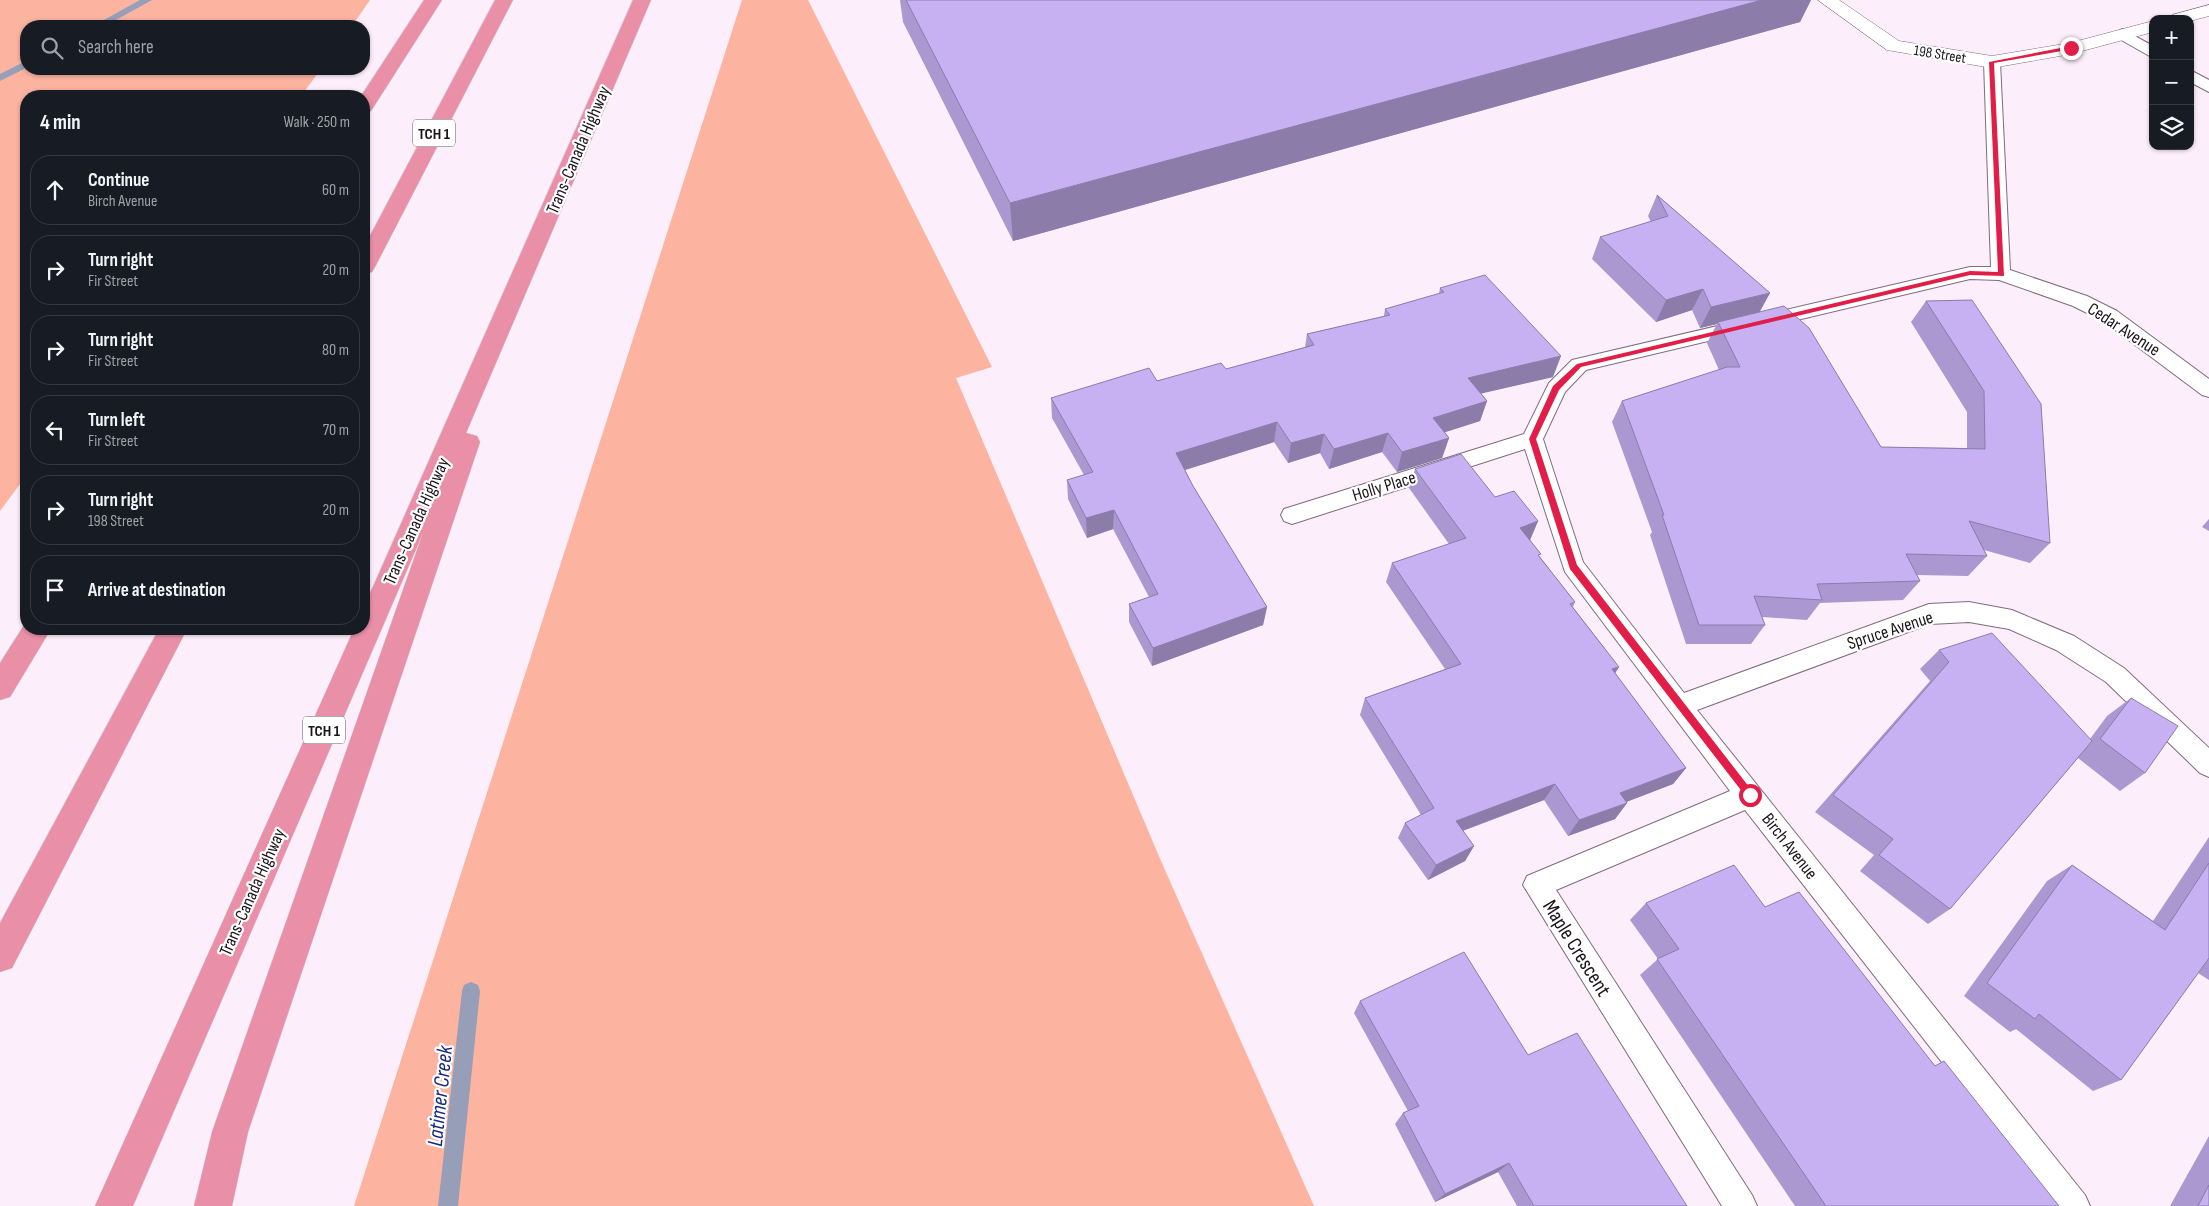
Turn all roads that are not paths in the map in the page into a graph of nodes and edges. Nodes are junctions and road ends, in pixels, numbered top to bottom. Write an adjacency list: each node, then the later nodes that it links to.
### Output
1 (433, 0): 13 (highway)
2 (504, 0): 15 (highway, TCH 1)
3 (642, 0): 14 (highway, Trans-Canada Highway / TCH 1)
4 (1827, 0): 10 (street, 198 Street)
5 (2209, 10): 6 (street)
6 (2192, 15)
7 (2149, 27): 8 (street, 198 Street)
8 (2122, 34): 9 (lane); 10 (street, 198 Street)
9 (2149, 51)
10 (1992, 62): 16 (lane)
11 (2194, 78): 12 (lane)
12 (2209, 87)
13 (370, 98)
14 (533, 254): 20 (highway, Trans-Canada Highway / TCH 1); 30 (highway)
15 (370, 256)
16 (2001, 274): 17 (lane, Cedar Avenue); 18 (lane, Cedar Avenue)
17 (2209, 390)
18 (1532, 439): 19 (lane, Holly Place); 25 (lane, Birch Avenue)
19 (1292, 515)
20 (370, 624)
21 (33, 635): 24 (highway)
22 (170, 635): 28 (highway)
23 (365, 635): 29 (highway, Trans-Canada Highway / TCH 1)
24 (0, 688)
25 (1680, 706): 26 (lane, Spruce Avenue); 27 (lane, Birch Avenue)
26 (2209, 765)
27 (1750, 795): 31 (lane, Maple Crescent); 32 (lane, Birch Avenue)
28 (0, 956)
29 (114, 1206)
30 (213, 1206)
31 (1741, 1206)
32 (2074, 1206)

